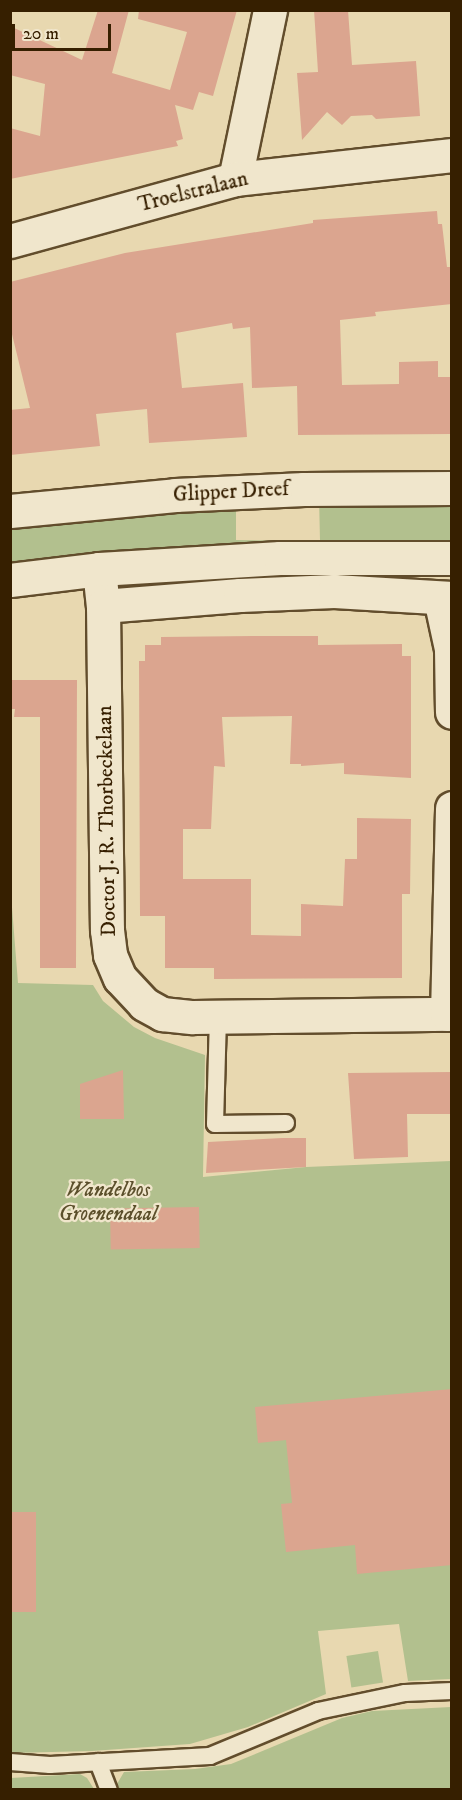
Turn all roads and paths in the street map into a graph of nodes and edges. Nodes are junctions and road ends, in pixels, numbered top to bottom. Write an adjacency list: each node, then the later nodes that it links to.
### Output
1 (270, 10): 3 (street)
2 (452, 155): 3 (street, Troelstralaan)
3 (235, 178): 4 (street, Troelstralaan)
4 (10, 241)
5 (452, 488): 6 (street, Glipper Dreef)
6 (10, 511)
7 (452, 558): 8 (street)
8 (99, 569): 9 (street); 11 (street, Doctor J. R. Thorbeckelaan)
9 (10, 580)
10 (446, 598): 11 (street); 12 (street)
11 (103, 606): 15 (street, Doctor J. R. Thorbeckelaan)
12 (452, 712)
13 (452, 808): 14 (street)
14 (449, 1014): 15 (street, Doctor J. R. Thorbeckelaan)
15 (218, 1017): 16 (lane)
16 (286, 1123)
17 (452, 1691): 19 (lane)
18 (10, 1762): 19 (lane)
19 (98, 1762): 20 (lane)
20 (109, 1790)

